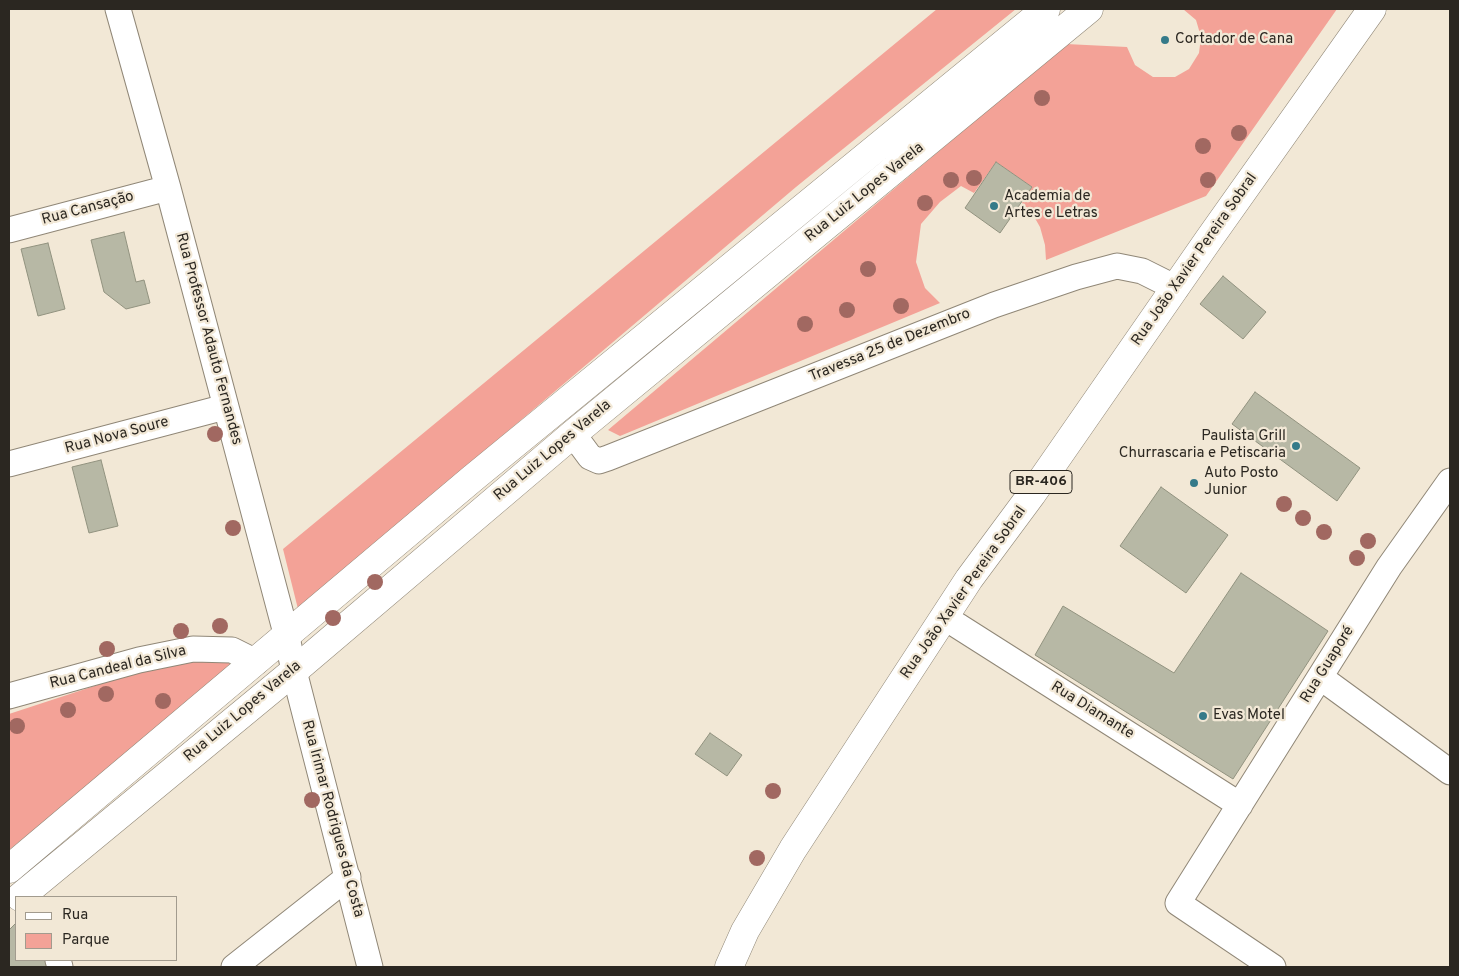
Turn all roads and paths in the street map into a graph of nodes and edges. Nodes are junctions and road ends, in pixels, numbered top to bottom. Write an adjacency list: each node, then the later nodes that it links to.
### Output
1 (118, 9): 5 (street, Rua Professor Adauto Fernandes)
2 (1046, 9): 9 (main road, Rua Luiz Lopes Varela)
3 (1089, 9): 10 (main road, Rua Luiz Lopes Varela)
4 (1372, 9): 7 (main road, Rua João Xavier Pereira Sobral / BR-406)
5 (168, 188): 6 (street, Rua Cansação); 8 (street, Rua Professor Adauto Fernandes)
6 (9, 230)
7 (1176, 288): 10 (street, Travessa 25 de Dezembro); 13 (main road, Rua João Xavier Pereira Sobral / BR-406)
8 (226, 407): 11 (street, Rua Nova Soure); 14 (street, Rua Professor Adauto Fernandes)
9 (555, 412): 10 (main road); 14 (main road, Rua Luiz Lopes Varela)
10 (572, 434): 16 (main road, Rua Luiz Lopes Varela)
11 (9, 464)
12 (1450, 481): 17 (street, Rua Guaporé)
13 (944, 618): 20 (street, Rua Diamante); 26 (main road, Rua João Xavier Pereira Sobral / BR-406)
14 (286, 637): 15 (main road, Rua Luiz Lopes Varela); 16 (street, Rua Professor Adauto Fernandes)
15 (256, 662): 18 (street, Rua Candeal da Silva); 21 (main road, Rua Luiz Lopes Varela)
16 (294, 671): 22 (street, Rua Irimar Rodrigues da Costa); 23 (main road, Rua Luiz Lopes Varela)
17 (1320, 677): 19 (street); 20 (street, Rua Guaporé)
18 (9, 696)
19 (1450, 772)
20 (1240, 805): 27 (street, Rua Guaporé)
21 (17, 862): 23 (street)
22 (348, 877): 24 (street); 25 (street, Rua Irimar Rodrigues da Costa)
23 (28, 895)
24 (234, 967)
25 (370, 967)
26 (729, 967)
27 (1274, 967)

